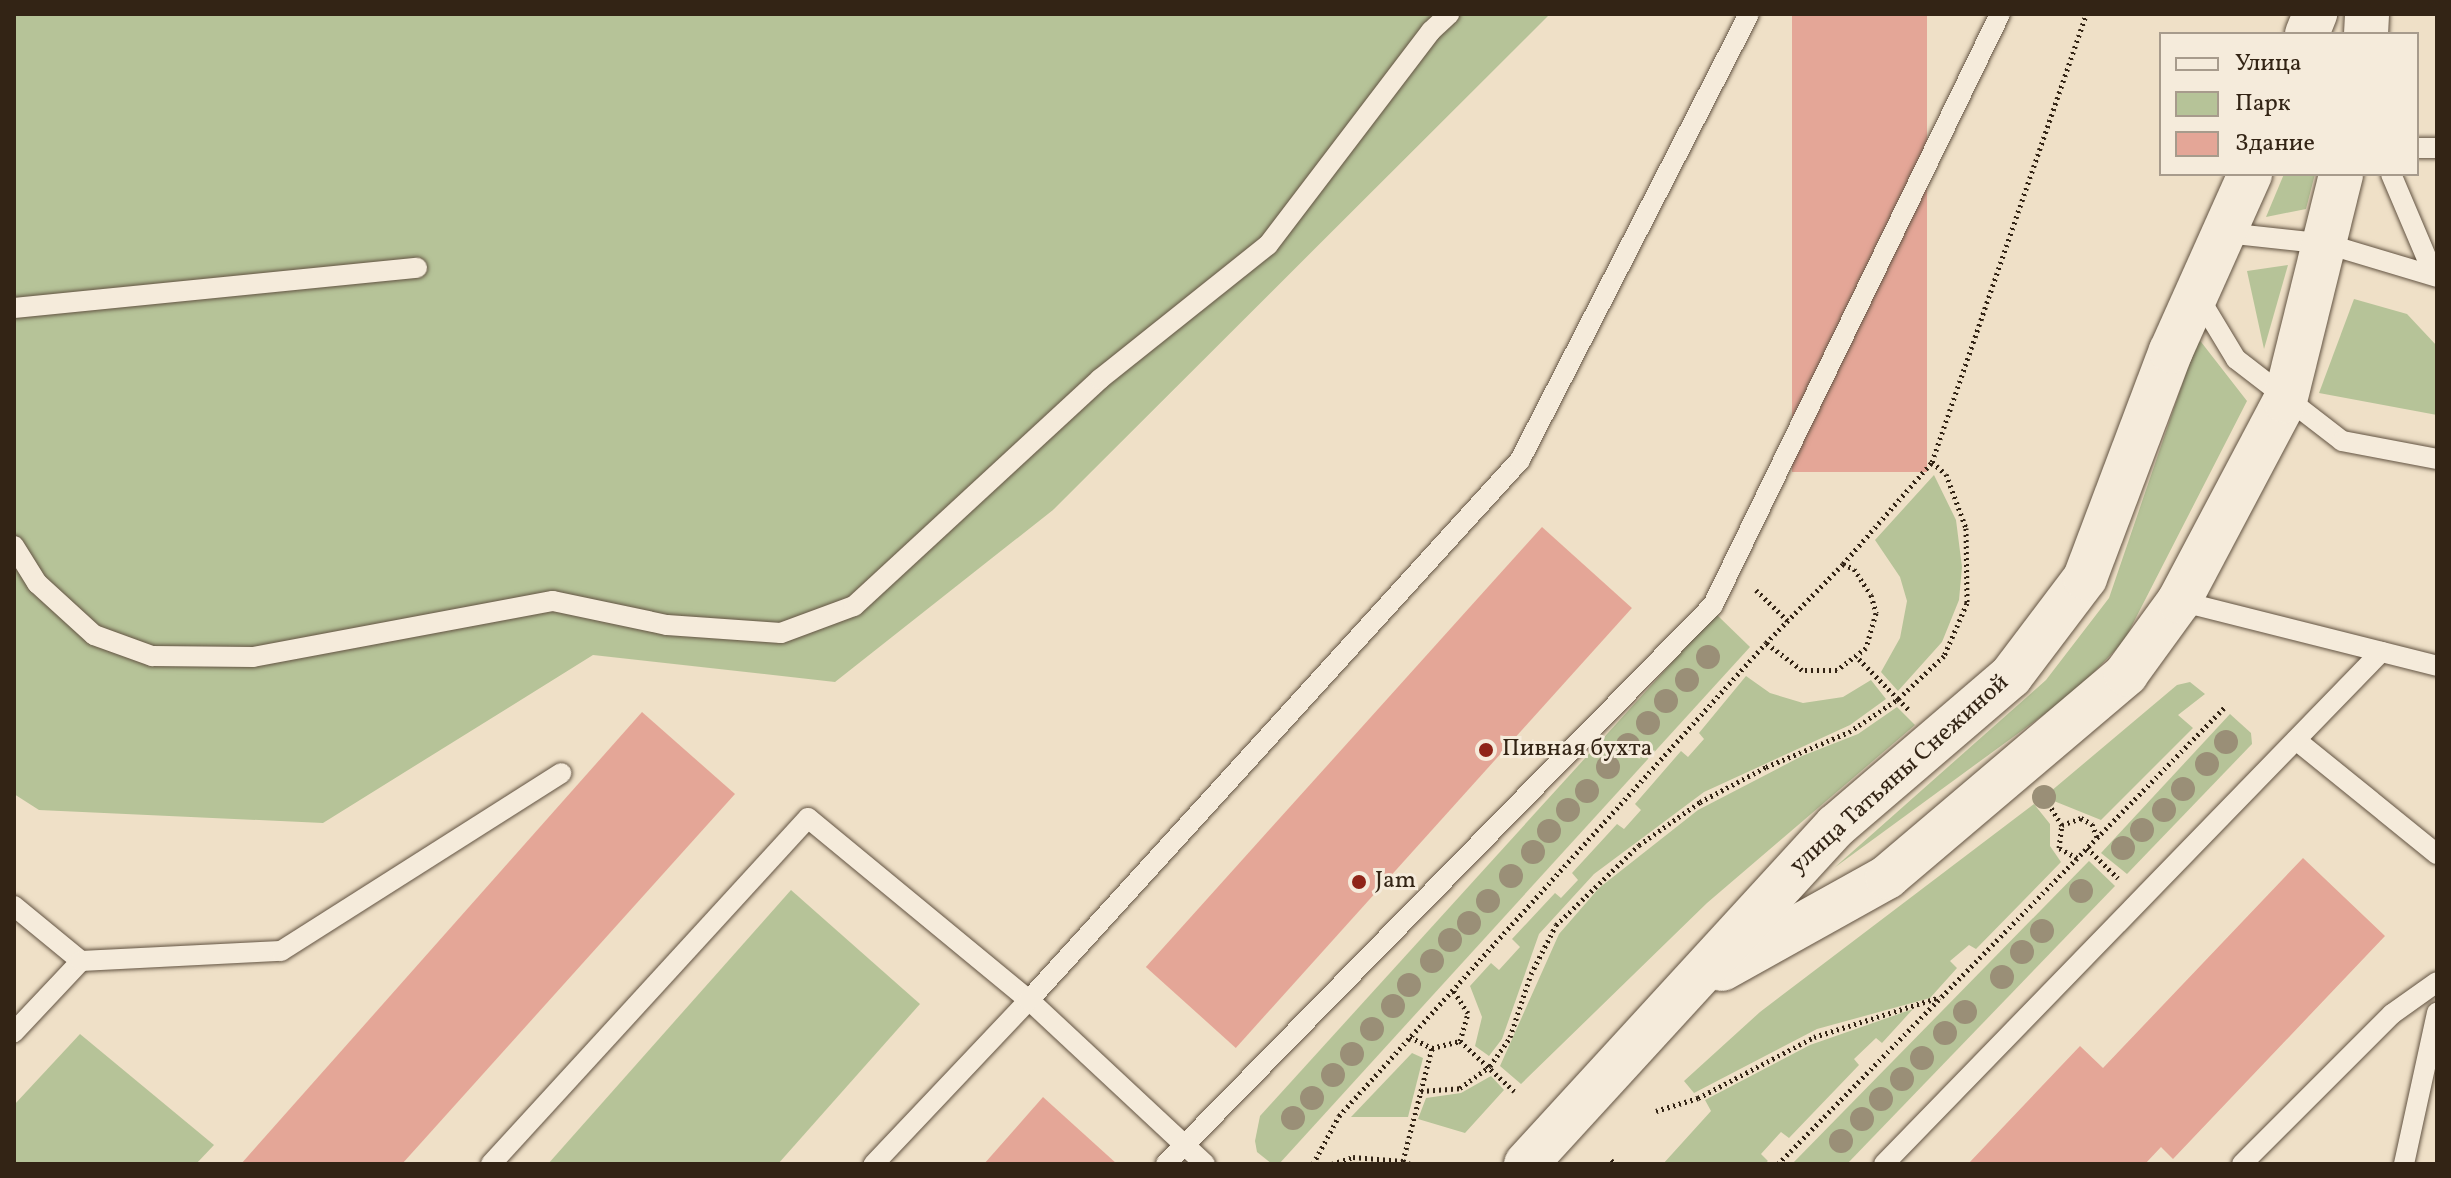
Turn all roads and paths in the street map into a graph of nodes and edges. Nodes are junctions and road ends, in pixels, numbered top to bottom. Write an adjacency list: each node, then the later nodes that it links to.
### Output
1 (1449, 14): 17 (lane)
2 (1749, 14): 43 (lane)
3 (2000, 14): 53 (lane)
4 (2086, 14): 16 (path)
5 (2249, 176): 8 (street, улица Татьяны Снежиной)
6 (2341, 176): 9 (street, улица Татьяны Снежиной)
7 (2392, 176): 11 (lane)
8 (2226, 233): 9 (lane); 12 (street, улица Татьяны Снежиной)
9 (2327, 244): 11 (lane); 14 (street, улица Татьяны Снежиной)
10 (417, 268): 13 (lane)
11 (2435, 275)
12 (2196, 292): 14 (lane); 39 (street, улица Татьяны Снежиной)
13 (14, 308)
14 (2285, 401): 15 (lane); 20 (street, улица Татьяны Снежиной)
15 (2437, 459)
16 (1932, 462): 18 (path); 26 (path)
17 (14, 546)
18 (1843, 564): 21 (path); 24 (path)
19 (1746, 581): 21 (path)
20 (2179, 601): 23 (lane); 39 (street, улица Татьяны Снежиной)
21 (1788, 621): 22 (path)
22 (1766, 643): 24 (path); 41 (path)
23 (2381, 652): 25 (lane); 28 (lane)
24 (1858, 658): 26 (path)
25 (2437, 666)
26 (1898, 699): 49 (path)
27 (2224, 708): 32 (path)
28 (2296, 740): 34 (lane); 64 (lane)
29 (561, 773): 38 (lane)
30 (2044, 797): 31 (path)
31 (2062, 825): 32 (path); 35 (path)
32 (2098, 838): 33 (path)
33 (2087, 848): 35 (path); 36 (path)
34 (2437, 854)
35 (2078, 858): 42 (path)
36 (2121, 880)
37 (14, 906): 38 (lane)
38 (81, 961): 45 (lane)
39 (1699, 982): 62 (street, улица Татьяны Снежиной)
40 (2437, 982): 65 (lane)
41 (1453, 990): 46 (path); 47 (path)
42 (1942, 996): 52 (path); 63 (path)
43 (1029, 1000): 53 (lane); 55 (lane); 56 (lane)
44 (2437, 1013): 66 (lane)
45 (14, 1032)
46 (1410, 1037): 48 (path); 59 (path)
47 (1460, 1041): 48 (path); 49 (path)
48 (1432, 1048): 50 (path)
49 (1490, 1066): 50 (path); 51 (path)
50 (1421, 1091): 54 (path)
51 (1514, 1091)
52 (1656, 1111)
53 (1183, 1145): 57 (lane); 58 (lane)
54 (1403, 1161): 60 (path); 61 (path)
55 (491, 1164)
56 (874, 1164)
57 (1166, 1164)
58 (1205, 1164)
59 (1313, 1164)
60 (1332, 1164)
61 (1411, 1164)
62 (1526, 1164)
63 (1778, 1164)
64 (1884, 1164)
65 (2242, 1164)
66 (2404, 1164)

